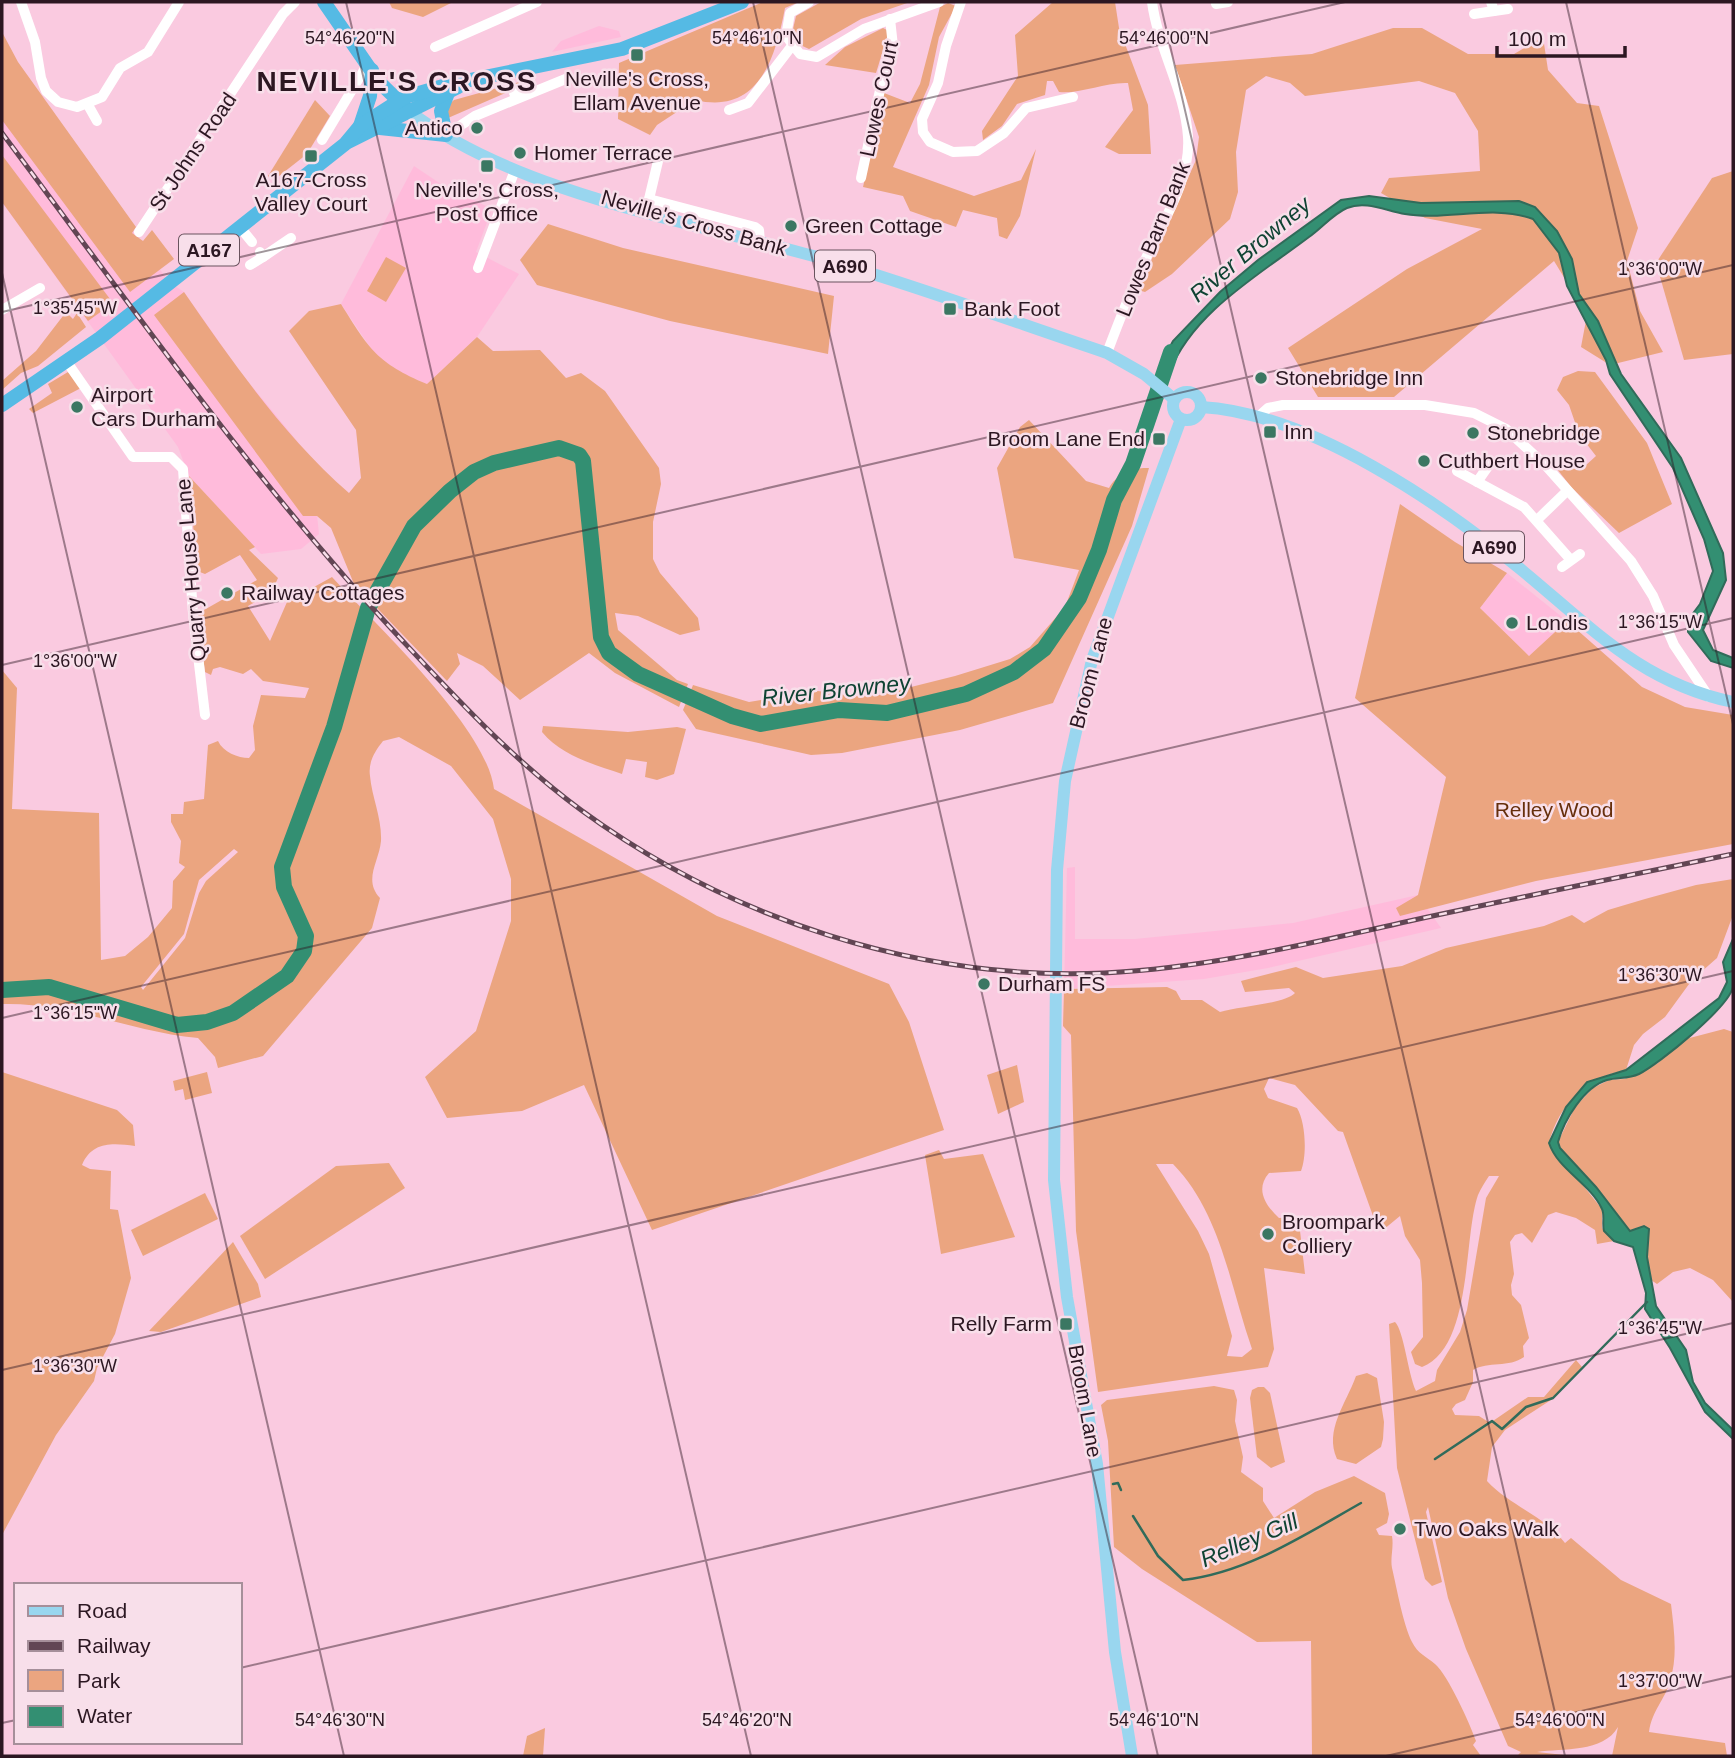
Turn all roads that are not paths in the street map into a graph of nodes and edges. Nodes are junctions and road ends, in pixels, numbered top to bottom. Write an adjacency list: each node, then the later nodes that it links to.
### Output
1 (21, 2): 31 (street)
2 (179, 2): 31 (street)
3 (295, 2): 45 (street, St Johns Road)
4 (324, 2): 20 (highway, A690)
5 (537, 2): 18 (street)
6 (742, 2): 14 (highway, A167)
7 (809, 2): 19 (street)
8 (939, 2): 17 (street)
9 (961, 2): 27 (street)
10 (1152, 2): 52 (street, Lowes Barn Bank)
11 (1228, 2): 12 (street)
12 (1216, 4)
13 (1492, 6): 15 (street); 16 (street)
14 (718, 7): 21 (highway, A167)
15 (1508, 9)
16 (1474, 15)
17 (890, 19): 19 (street); 42 (street, Lowes Court)
18 (435, 47)
19 (791, 47): 29 (street)
20 (369, 68): 30 (highway, A690); 35 (highway); 38 (street)
21 (531, 69): 23 (highway, A167); 28 (street)
22 (568, 78): 28 (street)
23 (465, 82): 25 (highway, A167); 30 (highway, A167)
24 (1053, 87): 27 (street)
25 (448, 93): 30 (highway, A167); 37 (highway)
26 (1073, 97): 27 (street)
27 (1054, 100)
28 (511, 101): 37 (street)
29 (748, 103): 32 (street); 33 (street)
30 (407, 104): 35 (highway, A167); 36 (highway, A167); 37 (main road, Neville's Cross Bank / A690)
31 (88, 105): 34 (street)
32 (729, 110)
33 (754, 114)
34 (97, 121)
35 (360, 126): 39 (highway, A167)
36 (379, 128): 37 (highway); 39 (highway, A167)
37 (446, 135): 41 (main road, Neville's Cross Bank / A690)
38 (322, 140)
39 (345, 144): 44 (highway, A167)
40 (659, 157): 43 (street)
41 (515, 170): 43 (main road, Neville's Cross Bank / A690); 49 (street)
42 (862, 178)
43 (647, 205): 52 (main road, Neville's Cross Bank / A690)
44 (239, 226): 47 (street); 53 (highway, A167)
45 (139, 232)
46 (291, 237): 48 (street)
47 (252, 242)
48 (250, 265)
49 (478, 268)
50 (40, 288): 51 (street)
51 (2, 310)
52 (1107, 353): 54 (main road, A690)
53 (67, 362): 55 (highway, A167); 67 (street, Quarry House Lane)
54 (1174, 399): 56 (main road, A690); 58 (main road)
55 (2, 405)
56 (1201, 407): 57 (main road, A690); 58 (main road)
57 (1258, 417): 62 (street); 65 (main road, A690)
58 (1181, 419): 68 (main road, Broom Lane)
59 (1489, 465): 61 (street)
60 (1457, 471): 61 (street)
61 (1477, 482): 63 (street)
62 (1567, 491): 63 (street); 65 (street)
63 (1538, 519): 64 (street)
64 (1571, 560)
65 (1709, 697): 66 (main road, A690)
66 (1733, 702)
67 (205, 715)
68 (1132, 1756)

